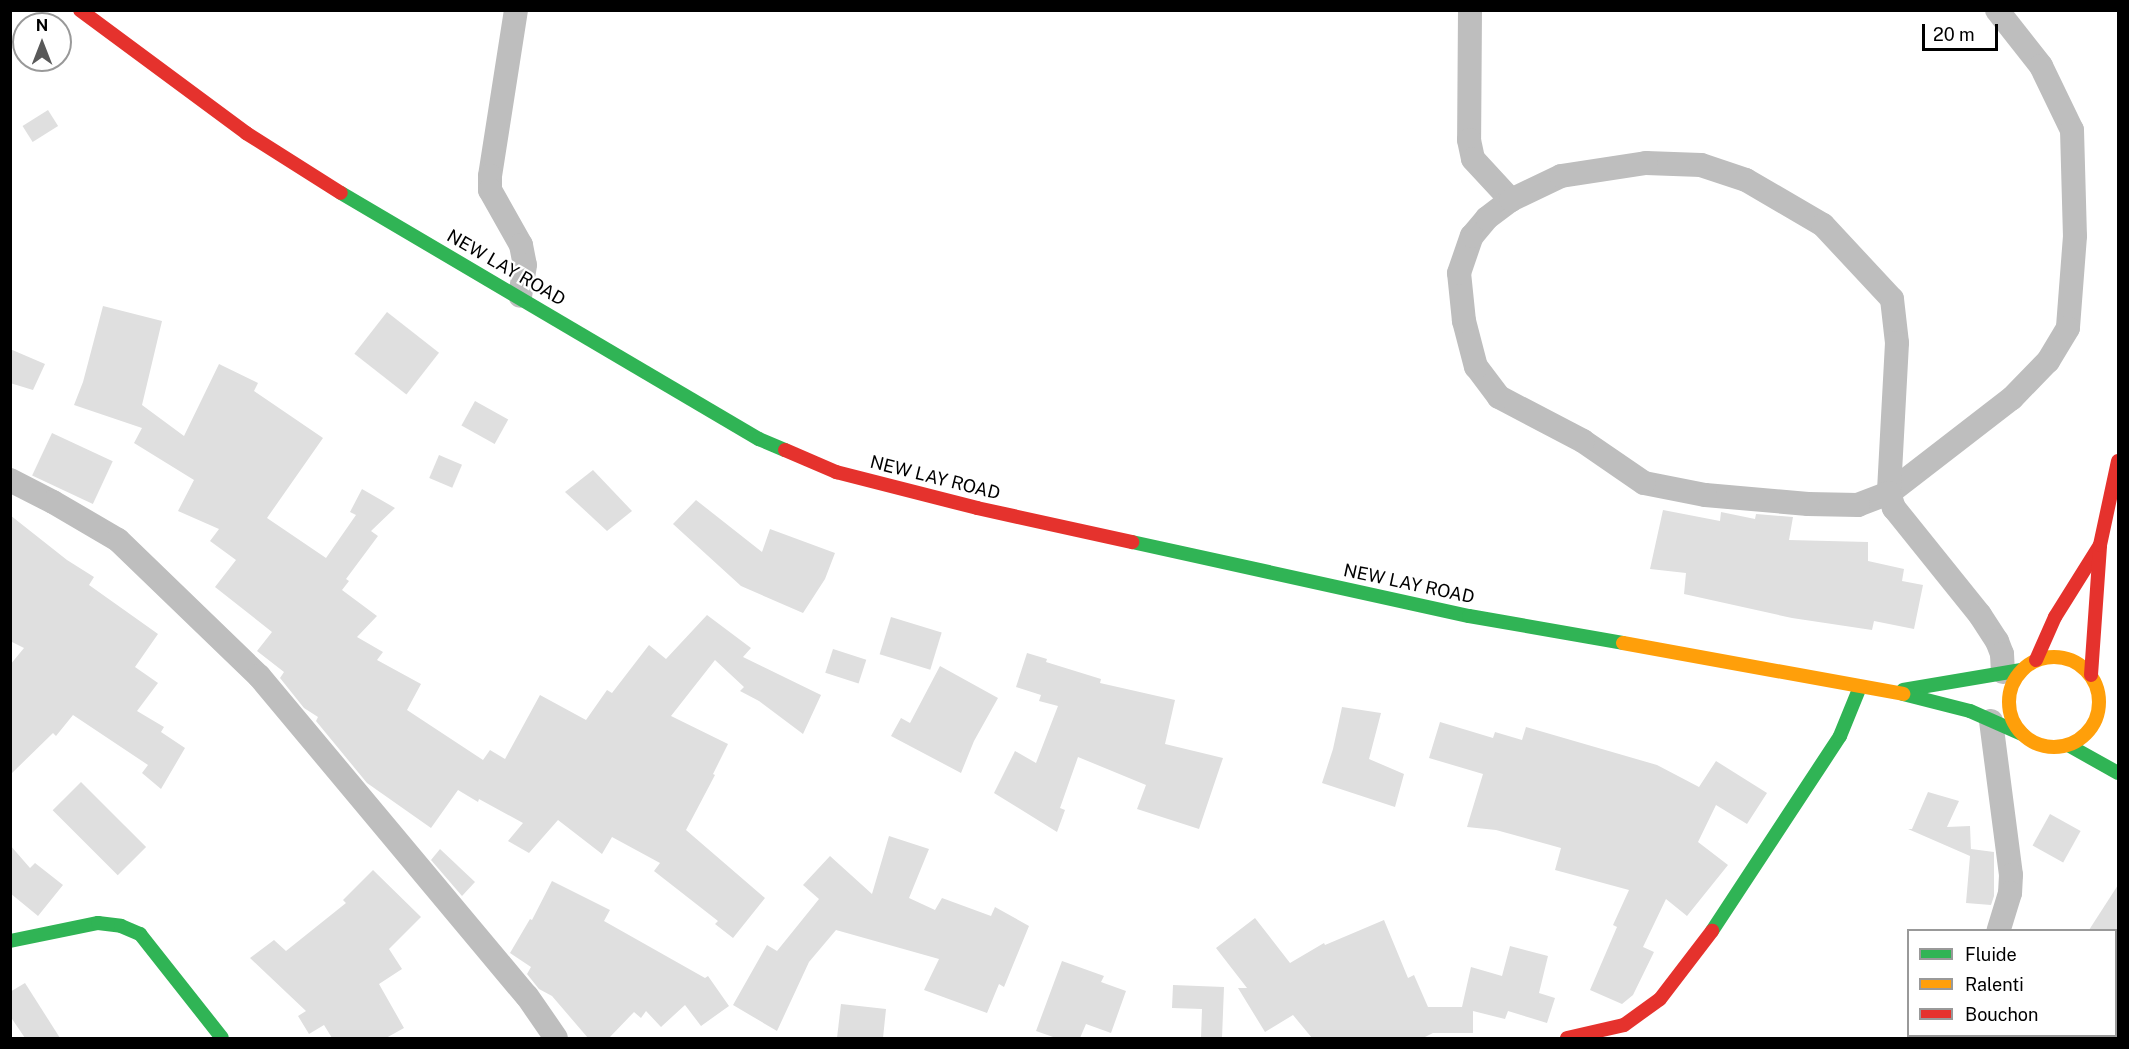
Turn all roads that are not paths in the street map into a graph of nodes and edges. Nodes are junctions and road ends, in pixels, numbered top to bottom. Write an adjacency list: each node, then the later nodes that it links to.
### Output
1 (80, 10): 6 (main road, NEW LAY ROAD)
2 (516, 10): 6 (street)
3 (1470, 10): 5 (street)
4 (1997, 10): 9 (street)
5 (1511, 200): 9 (street); 9 (street)
6 (520, 296): 14 (main road, NEW LAY ROAD)
7 (2118, 461): 10 (main road)
8 (10, 480): 24 (street)
9 (1889, 494): 12 (street)
10 (2100, 545): 11 (main road); 13 (main road)
11 (2036, 660): 12 (main road); 13 (main road)
12 (2012, 671): 15 (main road); 18 (main road)
13 (2094, 681): 16 (main road); 19 (main road)
14 (1860, 687): 15 (main road, NEW LAY ROAD); 25 (main road)
15 (1896, 692): 17 (main road)
16 (2109, 714)
17 (1991, 721): 18 (main road); 21 (street)
18 (2022, 734): 19 (main road)
19 (2068, 745): 20 (main road)
20 (2118, 773)
21 (1999, 929)
22 (10, 941): 23 (main road)
23 (222, 1038)
24 (556, 1038)
25 (1567, 1038)

